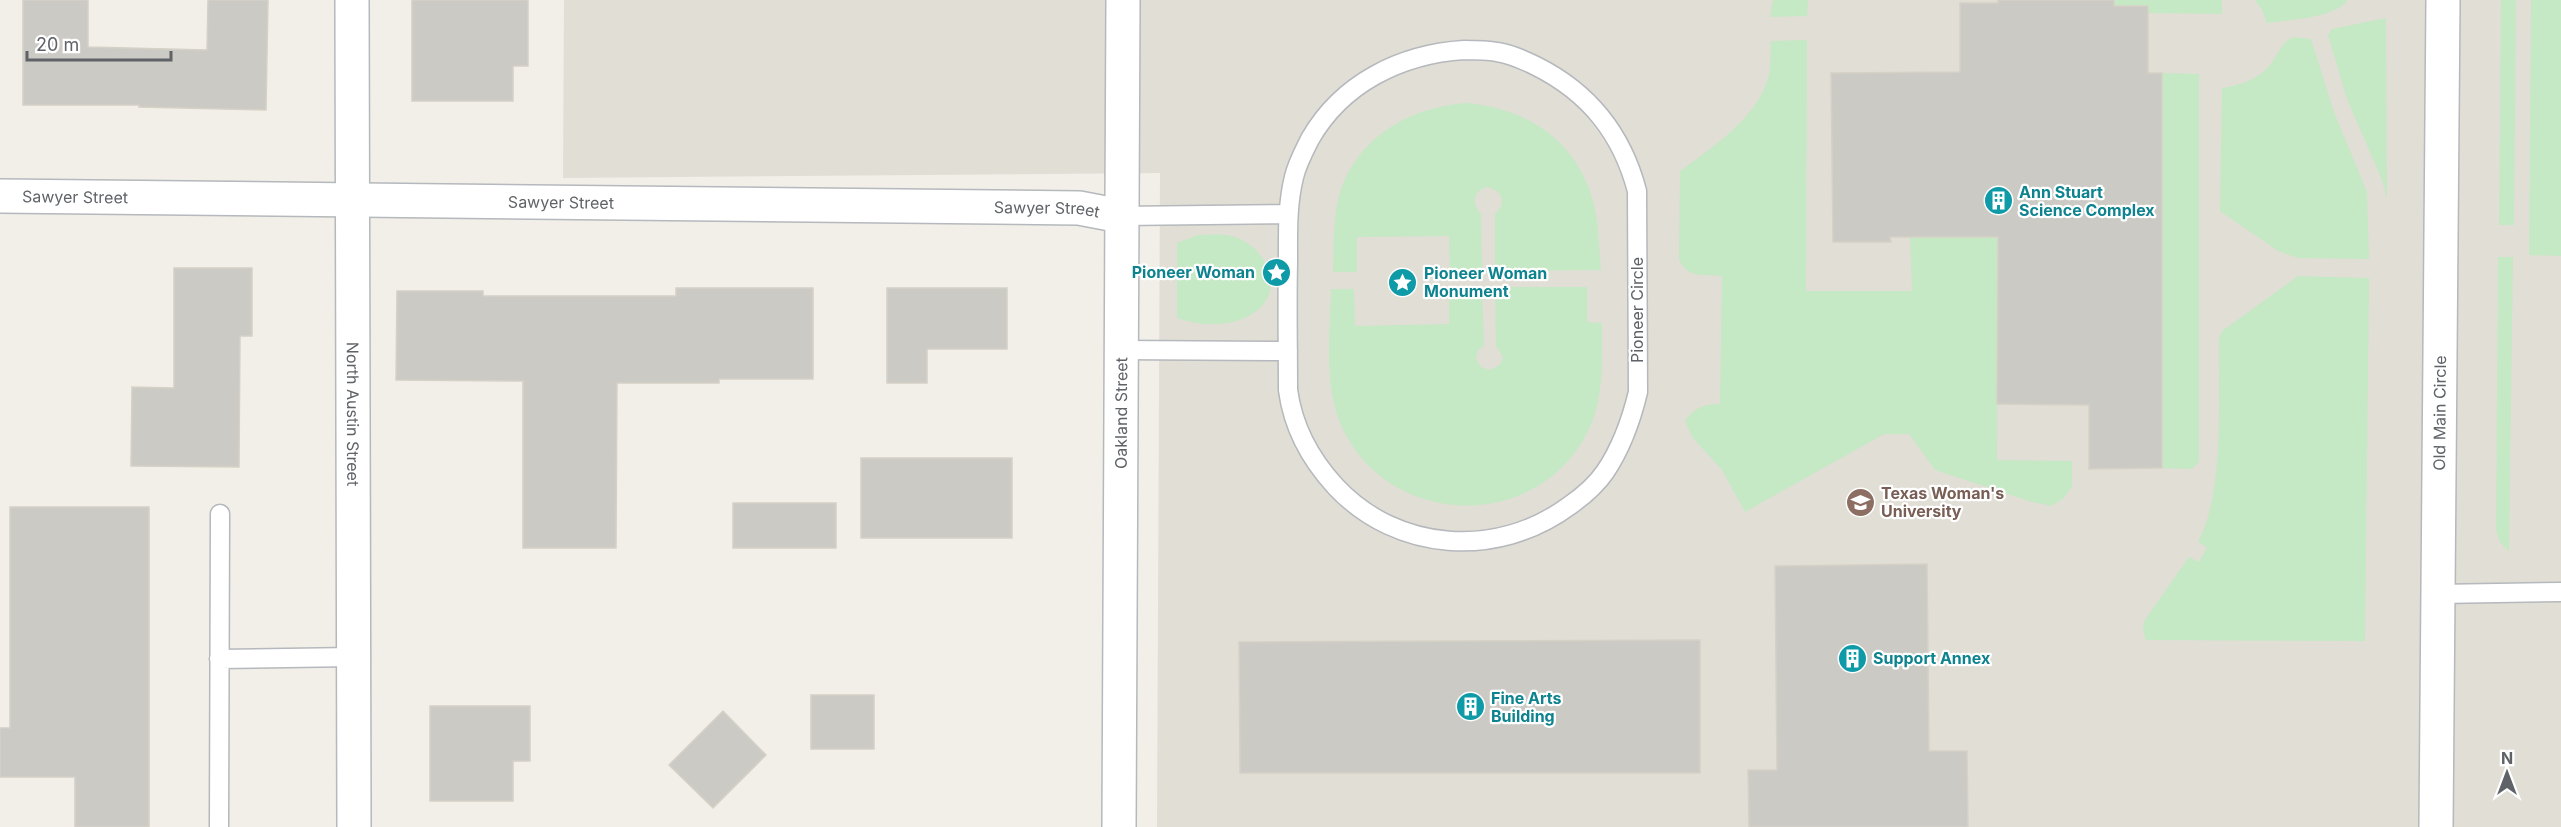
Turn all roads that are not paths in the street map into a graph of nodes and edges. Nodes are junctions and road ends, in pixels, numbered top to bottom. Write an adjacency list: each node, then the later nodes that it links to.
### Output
1 (352, 0): 5 (street, North Austin Street)
2 (1123, 0): 7 (street, Oakland Street)
3 (2443, 0): 12 (street, Old Main Circle)
4 (0, 196): 5 (street, Sawyer Street)
5 (351, 200): 7 (street, Sawyer Street); 13 (street, North Austin Street)
6 (1288, 214): 7 (lane); 9 (lane, Pioneer Circle); 9 (lane, Pioneer Circle)
7 (1121, 216): 8 (street, Oakland Street)
8 (1121, 350): 9 (lane); 17 (street, Oakland Street)
9 (1288, 351)
10 (220, 514): 14 (lane)
11 (2561, 592): 12 (lane)
12 (2438, 594): 18 (street, Old Main Circle)
13 (353, 657): 14 (lane); 16 (street, North Austin Street)
14 (219, 659): 15 (lane)
15 (219, 827)
16 (354, 827)
17 (1119, 827)
18 (2436, 827)

